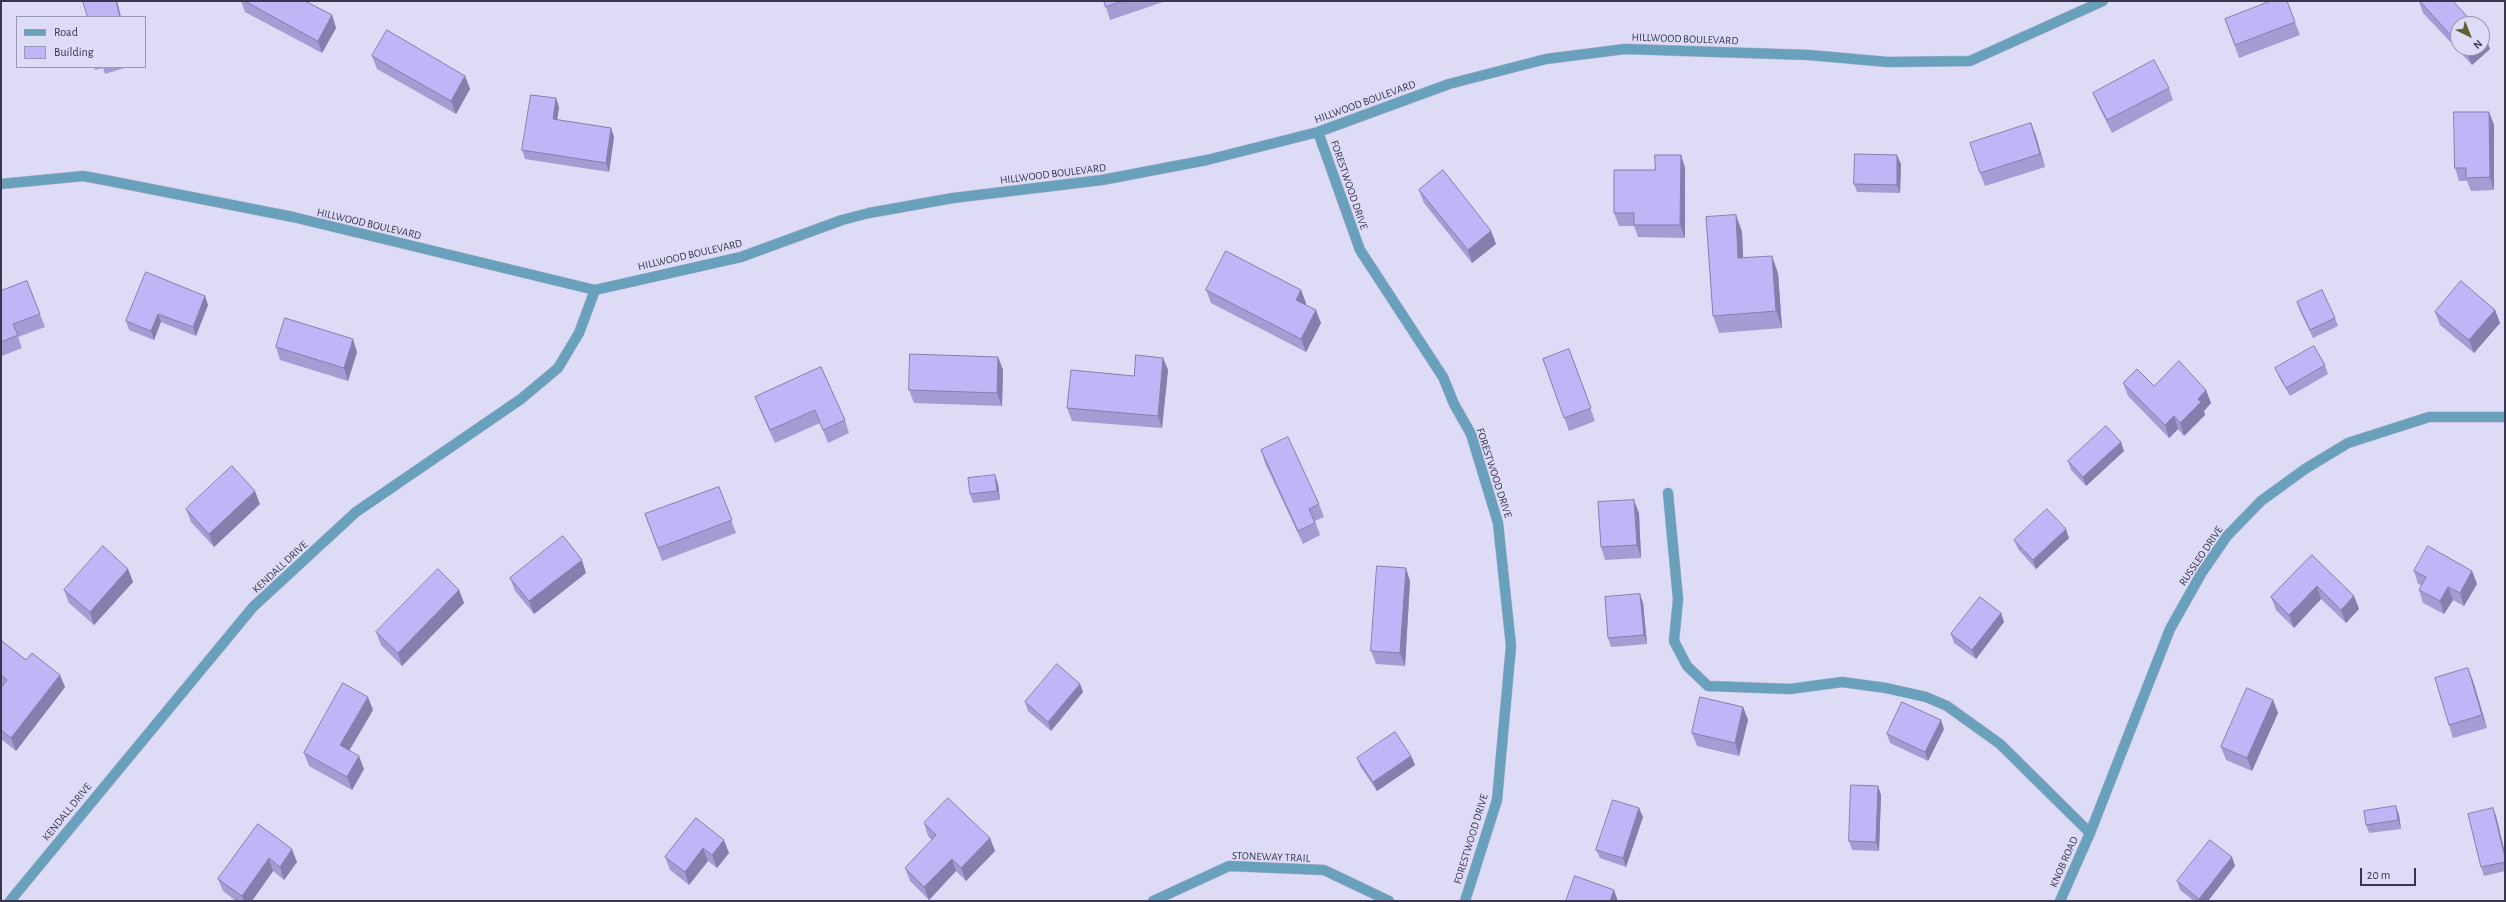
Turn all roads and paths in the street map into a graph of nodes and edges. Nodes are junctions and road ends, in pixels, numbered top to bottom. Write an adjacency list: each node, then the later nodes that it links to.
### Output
1 (2103, 1): 2 (street, HILLWOOD BOULEVARD)
2 (1318, 132): 4 (street, HILLWOOD BOULEVARD); 11 (street, FORESTWOOD DRIVE)
3 (1, 184): 4 (street, HILLWOOD BOULEVARD)
4 (595, 290): 8 (street, KENDALL DRIVE)
5 (2505, 417): 7 (street, RUSSLEO DRIVE)
6 (1668, 493): 7 (street)
7 (2090, 834): 12 (street, KNOB ROAD)
8 (10, 901)
9 (1153, 901): 10 (street, STONEWAY TRAIL)
10 (1389, 901)
11 (1465, 901)
12 (2060, 901)

